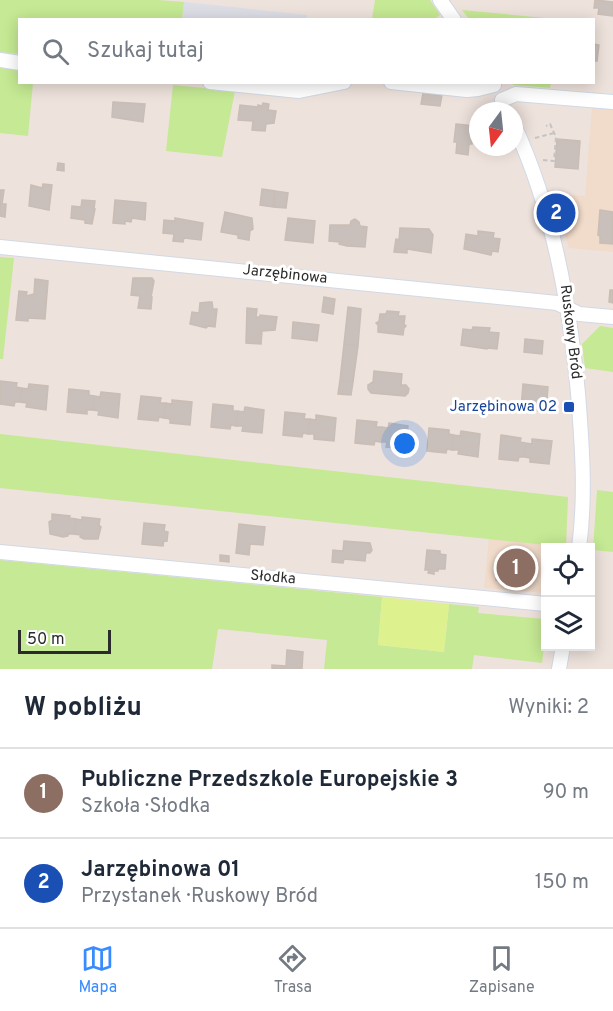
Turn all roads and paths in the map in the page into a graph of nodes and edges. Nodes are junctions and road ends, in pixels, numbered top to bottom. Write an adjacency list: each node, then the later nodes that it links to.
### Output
1 (441, 0): 2 (street)
2 (453, 18)
3 (0, 60): 4 (street)
4 (18, 63)
5 (230, 84): 6 (street)
6 (334, 84)
7 (410, 84): 8 (street)
8 (493, 84): 9 (street)
9 (502, 102)
10 (508, 102): 11 (street)
11 (613, 102)
12 (546, 126): 13 (path)
13 (554, 133): 14 (path); 16 (path)
14 (534, 138)
15 (523, 145): 18 (street, Ruskowy Bród)
16 (542, 160)
17 (0, 247): 18 (street, Jarzębinowa)
18 (568, 309): 19 (street, Jarzębinowa); 20 (street, Ruskowy Bród)
19 (613, 317)
20 (579, 543)
21 (0, 552): 22 (street, Słodka)
22 (541, 604)
23 (562, 651): 24 (street)
24 (559, 669)

